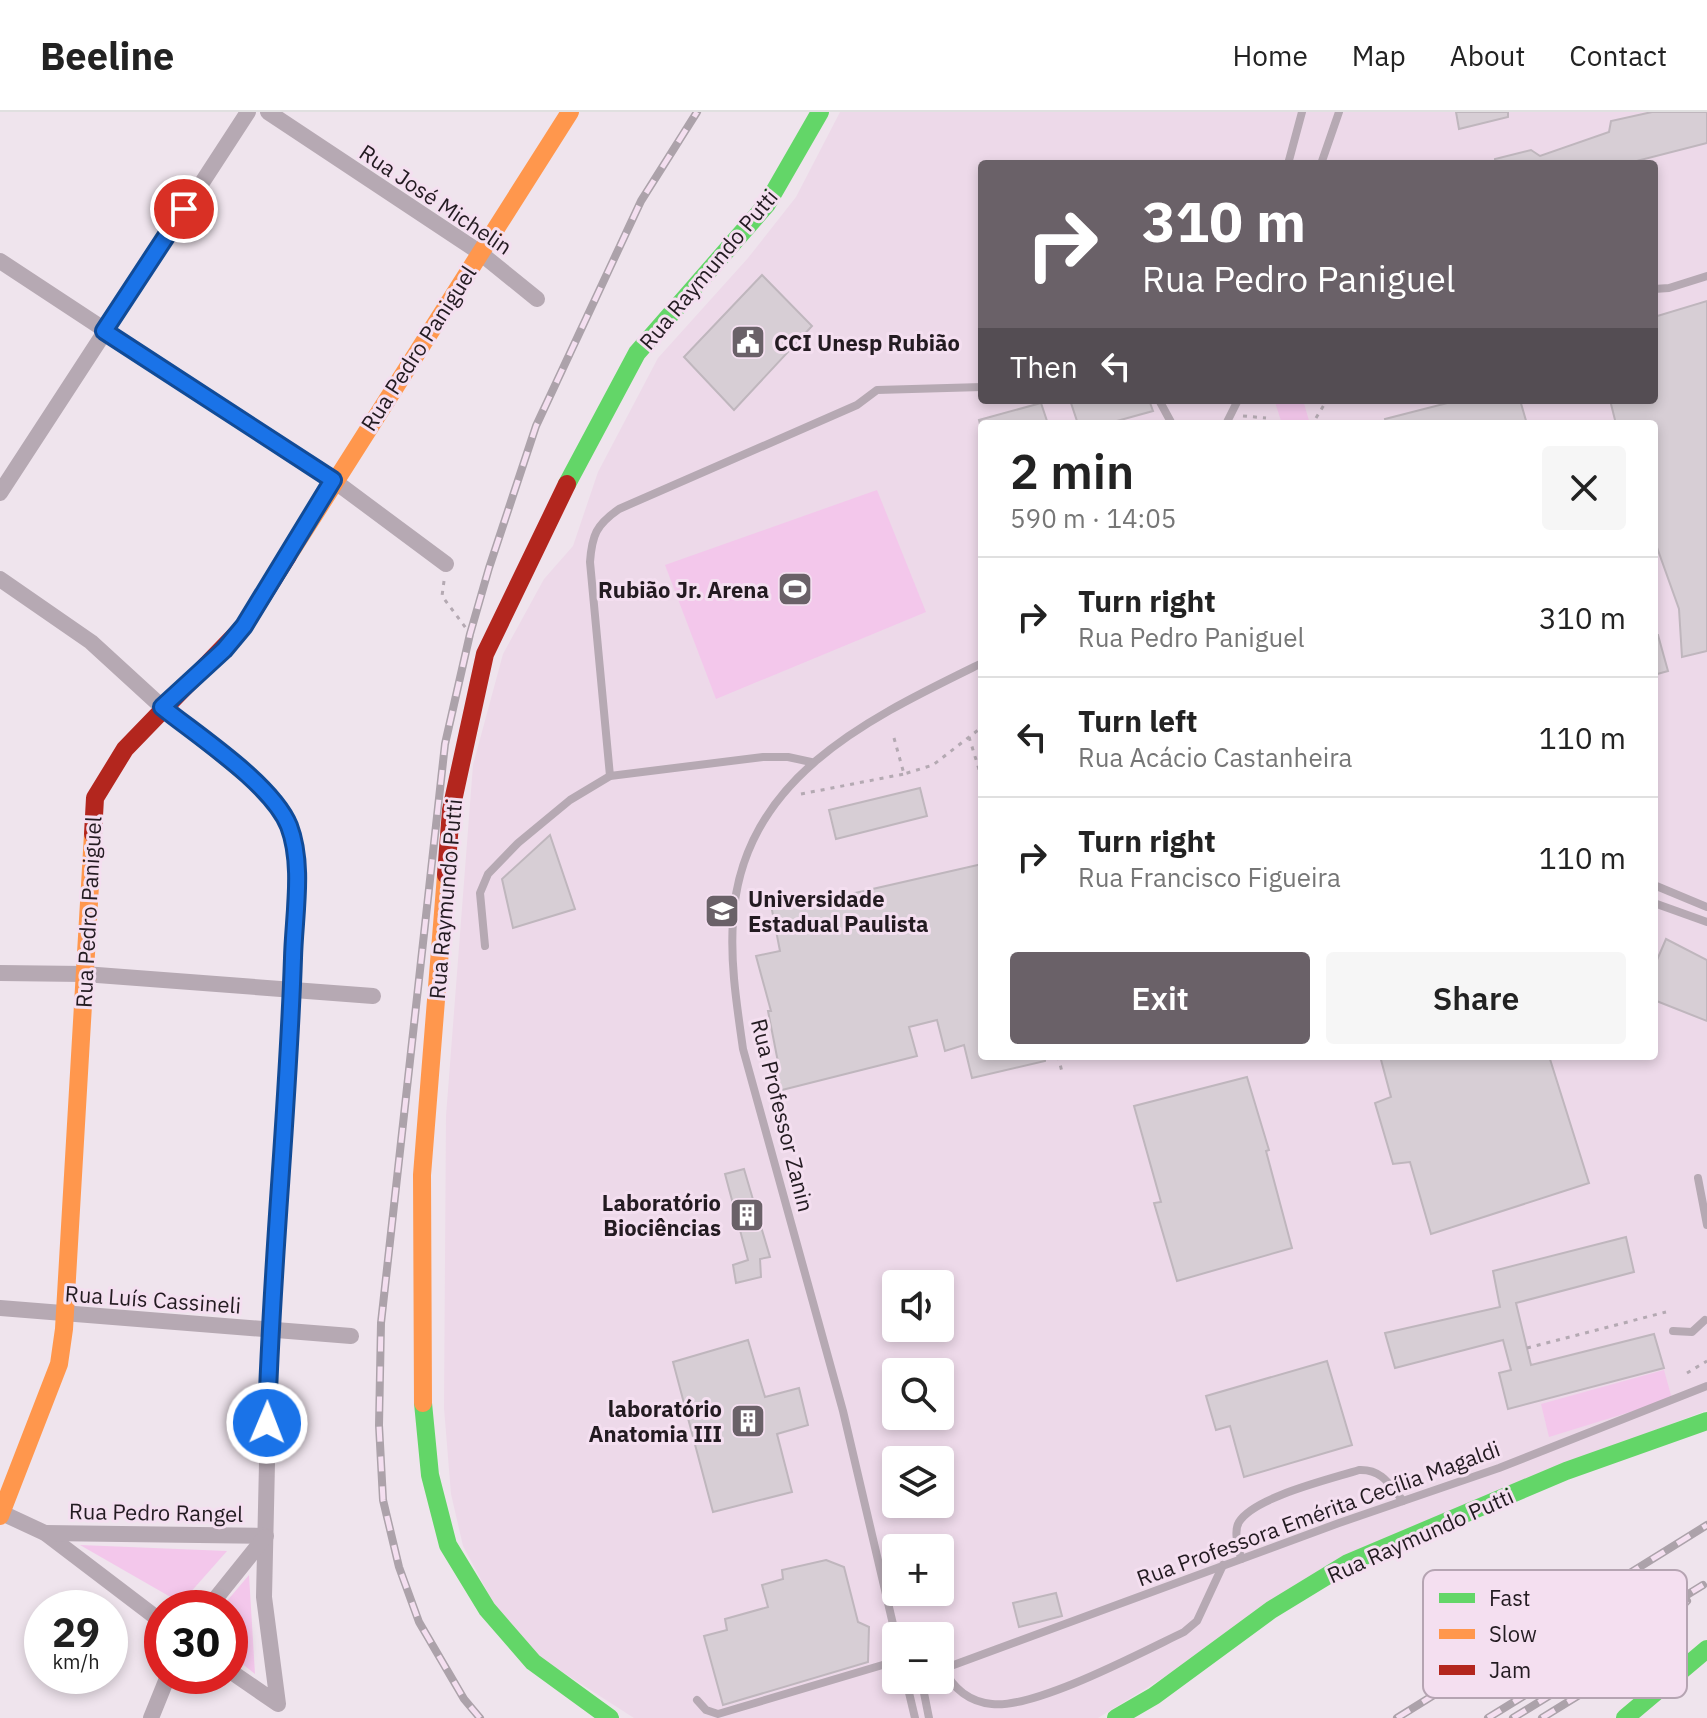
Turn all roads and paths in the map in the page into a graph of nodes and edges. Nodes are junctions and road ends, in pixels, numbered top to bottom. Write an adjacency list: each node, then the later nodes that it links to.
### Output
1 (248, 112): 14 (street)
2 (268, 112): 9 (street, Rua José Michelin)
3 (570, 112): 9 (street, Rua Pedro Paniguel)
4 (820, 112): 26 (street, Rua Raymundo Putti)
5 (1302, 112): 7 (lane)
6 (1339, 112): 8 (lane)
7 (1289, 160)
8 (1322, 160)
9 (479, 252): 13 (street, Rua José Michelin); 22 (street, Rua Pedro Paniguel)
10 (0, 261): 14 (street)
11 (1707, 276): 12 (lane)
12 (1658, 289)
13 (537, 299)
14 (104, 331): 22 (street); 23 (street)
15 (978, 387): 35 (lane)
16 (1236, 404): 18 (lane)
17 (1325, 404): 20 (path)
18 (1231, 413): 19 (path); 21 (lane)
19 (1266, 418)
20 (1316, 418)
21 (1228, 420)
22 (333, 480): 24 (street); 28 (street, Rua Pedro Paniguel)
23 (0, 493)
24 (446, 564): 26 (path)
25 (0, 579): 28 (street)
26 (485, 654): 84 (street, Rua Raymundo Putti)
27 (978, 665): 32 (lane, Rua Professor Zanin)
28 (162, 707): 43 (street, Rua Pedro Paniguel); 44 (street)
29 (978, 730): 30 (path)
30 (969, 737): 33 (path); 34 (path)
31 (894, 738): 34 (path)
32 (811, 762): 35 (lane); 36 (lane, Rua Professor Zanin)
33 (978, 766)
34 (904, 774): 36 (path)
35 (610, 776): 41 (lane)
36 (779, 799): 70 (lane, Rua Professor Zanin)
37 (1658, 887): 39 (lane)
38 (1658, 904): 40 (lane)
39 (1707, 907)
40 (1707, 922)
41 (485, 946)
42 (0, 973): 43 (street)
43 (84, 974): 44 (street); 52 (street, Rua Pedro Paniguel)
44 (292, 988): 45 (street); 54 (street)
45 (373, 996)
46 (1059, 1060): 47 (path)
47 (1062, 1072)
48 (1698, 1178): 49 (lane)
49 (1707, 1225)
50 (0, 1308): 52 (street, Rua Luís Cassineli)
51 (1666, 1312): 57 (path)
52 (65, 1315): 54 (street, Rua Luís Cassineli); 63 (street, Rua Pedro Paniguel)
53 (1705, 1320): 55 (lane)
54 (270, 1329): 56 (street, Rua Luís Cassineli); 65 (street)
55 (1673, 1331)
56 (351, 1336)
57 (1527, 1348)
58 (1707, 1361): 59 (path)
59 (1687, 1373)
60 (1707, 1386): 62 (lane, Rua Professora Emérita Cecília Magaldi)
61 (1707, 1421): 87 (street, Rua Raymundo Putti)
62 (1403, 1501): 66 (lane, Rua Professora Emérita Cecília Magaldi); 66 (lane)
63 (1, 1514): 64 (street)
64 (45, 1533): 65 (street, Rua Pedro Rangel); 69 (street)
65 (266, 1536): 68 (street); 75 (street)
66 (1241, 1559): 67 (lane, Rua Professora Emérita Cecília Magaldi)
67 (1223, 1565): 73 (lane, Rua Professora Emérita Cecília Magaldi); 76 (lane)
68 (222, 1590)
69 (144, 1608)
70 (892, 1622)
71 (1707, 1649): 74 (street)
72 (882, 1665): 81 (lane)
73 (954, 1666)
74 (1687, 1666)
75 (248, 1683)
76 (954, 1684)
77 (161, 1694): 83 (street)
78 (909, 1694): 85 (lane)
79 (924, 1694): 86 (lane)
80 (1650, 1698): 82 (street)
81 (697, 1700)
82 (1628, 1717)
83 (151, 1718)
84 (610, 1718)
85 (915, 1718)
86 (929, 1718)
87 (1116, 1718)

